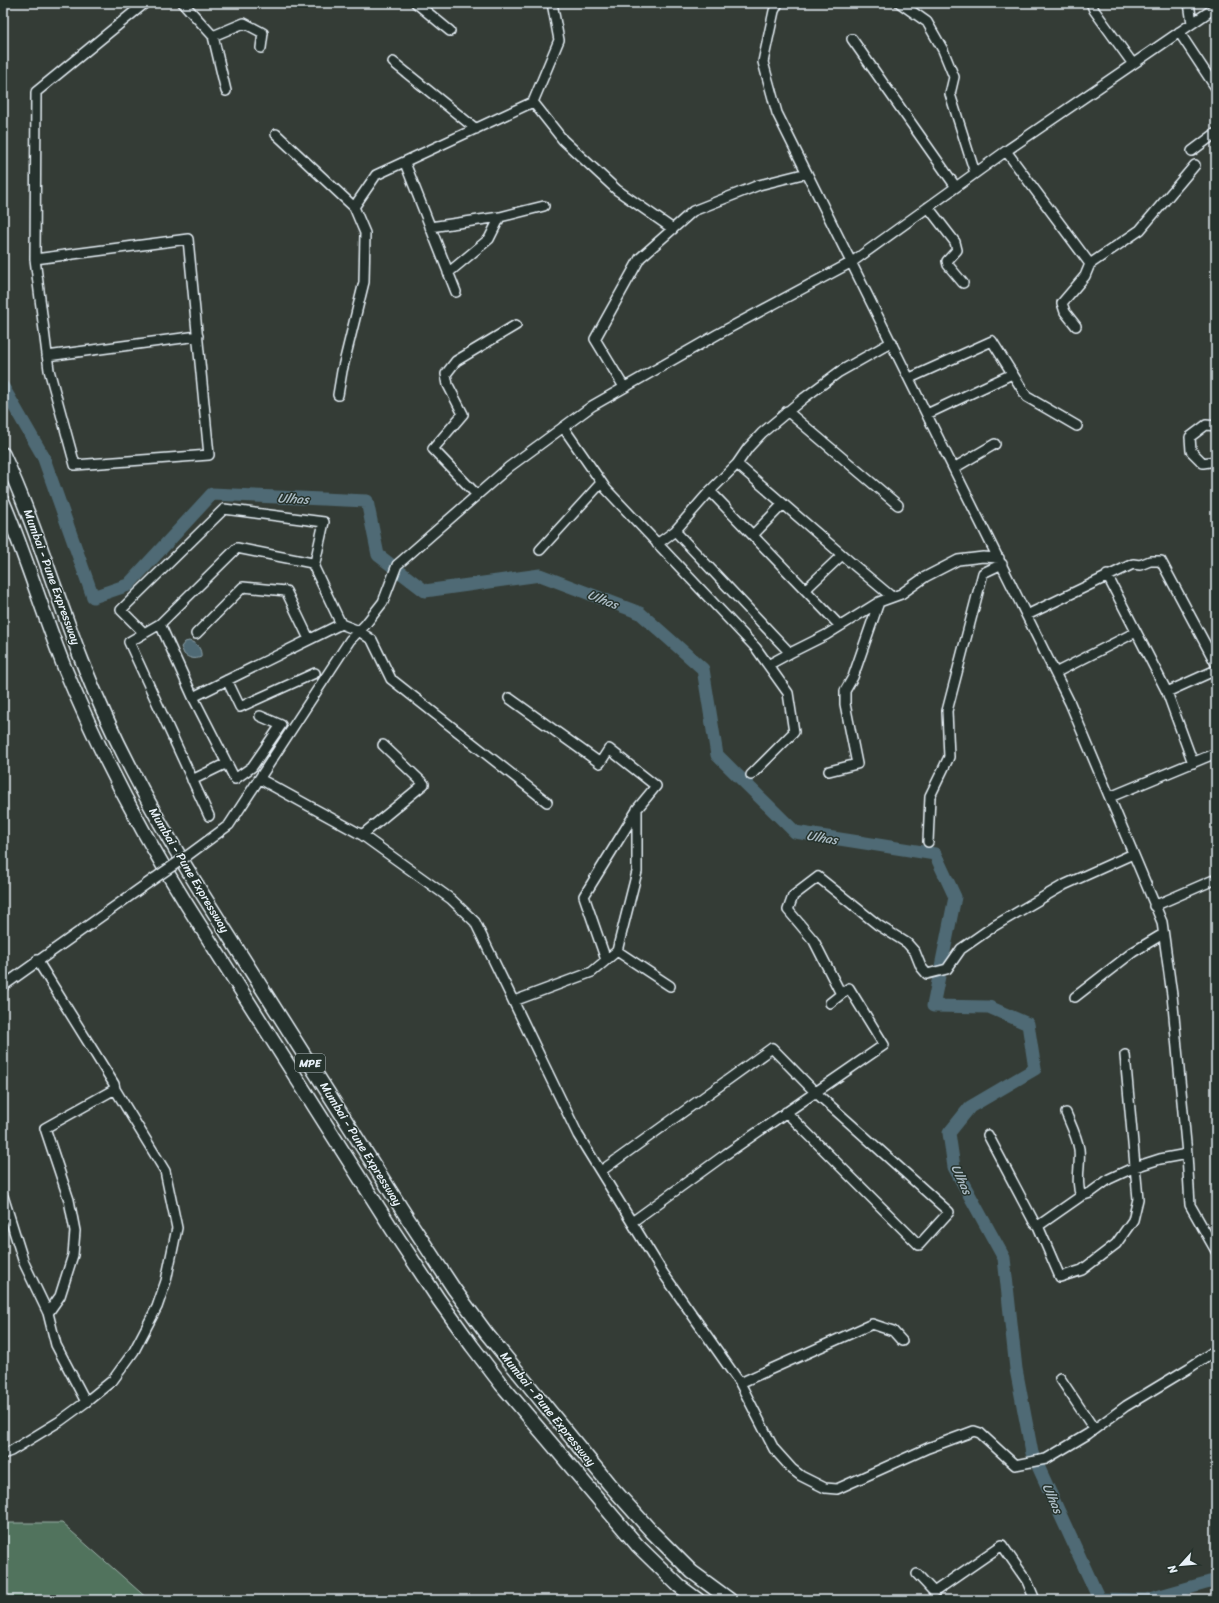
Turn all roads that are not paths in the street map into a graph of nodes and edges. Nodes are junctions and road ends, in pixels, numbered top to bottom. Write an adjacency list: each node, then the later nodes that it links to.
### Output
1 (145, 3): 37 (street)
2 (183, 3): 13 (street)
3 (416, 3): 11 (street)
4 (552, 3): 20 (street)
5 (778, 3): 28 (street)
6 (900, 3): 29 (street)
7 (1091, 3): 17 (street)
8 (1189, 3): 10 (street)
9 (1216, 7): 10 (street)
10 (1192, 23): 12 (street)
11 (450, 31)
12 (1179, 32): 17 (street); 18 (street)
13 (213, 36): 15 (street); 19 (street)
14 (852, 39): 30 (street)
15 (260, 48)
16 (393, 62): 21 (street)
17 (1133, 64): 24 (street)
18 (1216, 88)
19 (226, 91)
20 (533, 102): 21 (street); 36 (street)
21 (476, 129): 26 (street)
22 (1216, 133): 25 (street)
23 (276, 134): 32 (street)
24 (1006, 151): 29 (street); 39 (street)
25 (1192, 151)
26 (404, 163): 32 (street); 35 (street)
27 (1196, 165): 39 (street)
28 (807, 173): 36 (street); 38 (street)
29 (975, 173): 30 (street)
30 (956, 187): 33 (street)
31 (544, 206): 34 (street)
32 (354, 207): 51 (street)
33 (928, 207): 38 (street); 41 (street)
34 (500, 217): 35 (street); 40 (street)
35 (430, 227): 40 (street)
36 (673, 229): 50 (street)
37 (35, 259): 45 (street); 47 (street)
38 (852, 262): 46 (street); 50 (street)
39 (1090, 264): 44 (street)
40 (448, 273): 42 (street)
41 (963, 283)
42 (456, 292)
43 (516, 325): 64 (street)
44 (1076, 326)
45 (198, 336): 47 (street); 47 (street)
46 (892, 342): 49 (street); 52 (street)
47 (47, 356)
48 (1012, 374): 49 (street); 53 (street); 54 (street)
49 (910, 378): 53 (street)
50 (624, 388): 56 (street)
51 (338, 395)
52 (787, 411): 60 (street); 67 (street)
53 (928, 414): 61 (street)
54 (1076, 426)
55 (1216, 426): 59 (street)
56 (563, 427): 62 (street); 64 (street)
57 (995, 444): 61 (street)
58 (3, 454): 150 (highway, Mumbai - Pune Expressway / MPE)
59 (1216, 461)
60 (738, 464): 63 (street); 66 (street)
61 (954, 468): 73 (street)
62 (601, 483): 70 (street); 71 (street)
63 (710, 491): 68 (street); 69 (street)
64 (477, 495): 83 (street)
65 (3, 502): 149 (highway, Mumbai - Pune Expressway / MPE)
66 (783, 504): 69 (street); 72 (street)
67 (898, 505)
68 (675, 531): 70 (street); 88 (street)
69 (752, 535): 76 (street)
70 (657, 544): 90 (street)
71 (540, 550)
72 (842, 555): 76 (street); 77 (street)
73 (1000, 561): 77 (street); 79 (street); 112 (street)
74 (314, 567): 80 (street); 81 (street); 85 (street)
75 (1107, 575): 79 (street); 84 (street); 89 (street)
76 (805, 590): 82 (street)
77 (892, 597): 78 (street)
78 (879, 602): 82 (street); 103 (street)
79 (1027, 615): 93 (street)
80 (160, 624): 85 (street); 96 (street)
81 (341, 624): 83 (street); 87 (street)
82 (840, 626): 88 (street)
83 (359, 632): 105 (street); 108 (street)
84 (1136, 632): 93 (street); 95 (street)
85 (144, 633): 106 (street)
86 (196, 634): 87 (street)
87 (309, 639): 94 (street)
88 (790, 653): 90 (street)
89 (1216, 664)
90 (768, 665): 104 (street)
91 (1216, 670): 95 (street)
92 (315, 673): 94 (street)
93 (1055, 673): 107 (street)
94 (227, 680): 96 (street)
95 (1167, 692): 101 (street)
96 (193, 697): 102 (street)
97 (509, 698): 109 (street)
98 (260, 716): 102 (street)
99 (383, 745): 111 (street)
100 (1216, 753): 101 (street)
101 (1193, 762): 107 (street)
102 (227, 763): 106 (street)
103 (829, 771)
104 (751, 775)
105 (260, 779): 111 (street); 118 (street, bridge)
106 (192, 780): 110 (street)
107 (1110, 797): 113 (street)
108 (547, 802)
109 (637, 809): 117 (street); 119 (street)
110 (209, 816)
111 (362, 835): 124 (street)
112 (928, 842)
113 (1133, 854): 115 (street); 122 (street)
114 (1216, 879): 115 (street)
115 (1154, 906): 116 (street)
116 (1163, 934): 123 (street); 132 (street)
117 (617, 951): 119 (street); 121 (street)
118 (37, 960): 120 (street); 127 (street)
119 (606, 960): 124 (street)
120 (4, 981)
121 (670, 986)
122 (841, 994): 125 (street); 128 (street)
123 (1075, 997)
124 (514, 1001): 134 (street)
125 (830, 1003)
126 (1125, 1055): 133 (street)
127 (115, 1089): 140 (street); 145 (street)
128 (815, 1092): 129 (street); 129 (street); 134 (street)
129 (786, 1112): 137 (street)
130 (1066, 1113): 136 (street)
131 (988, 1135): 138 (street)
132 (1187, 1154): 133 (street); 139 (street)
133 (1135, 1167): 136 (street); 138 (street)
134 (601, 1171): 137 (street)
135 (3, 1196): 140 (street)
136 (1081, 1196): 138 (street)
137 (632, 1222): 144 (street)
138 (1038, 1226)
139 (1216, 1251)
140 (48, 1313): 145 (street)
141 (902, 1341): 144 (street)
142 (1216, 1350): 146 (street)
143 (1060, 1378): 146 (street)
144 (740, 1383): 146 (street)
145 (86, 1402): 147 (street)
146 (1094, 1429)
147 (3, 1454)
148 (917, 1574): 151 (street)
149 (698, 1600)
150 (730, 1600)
151 (1035, 1600)

